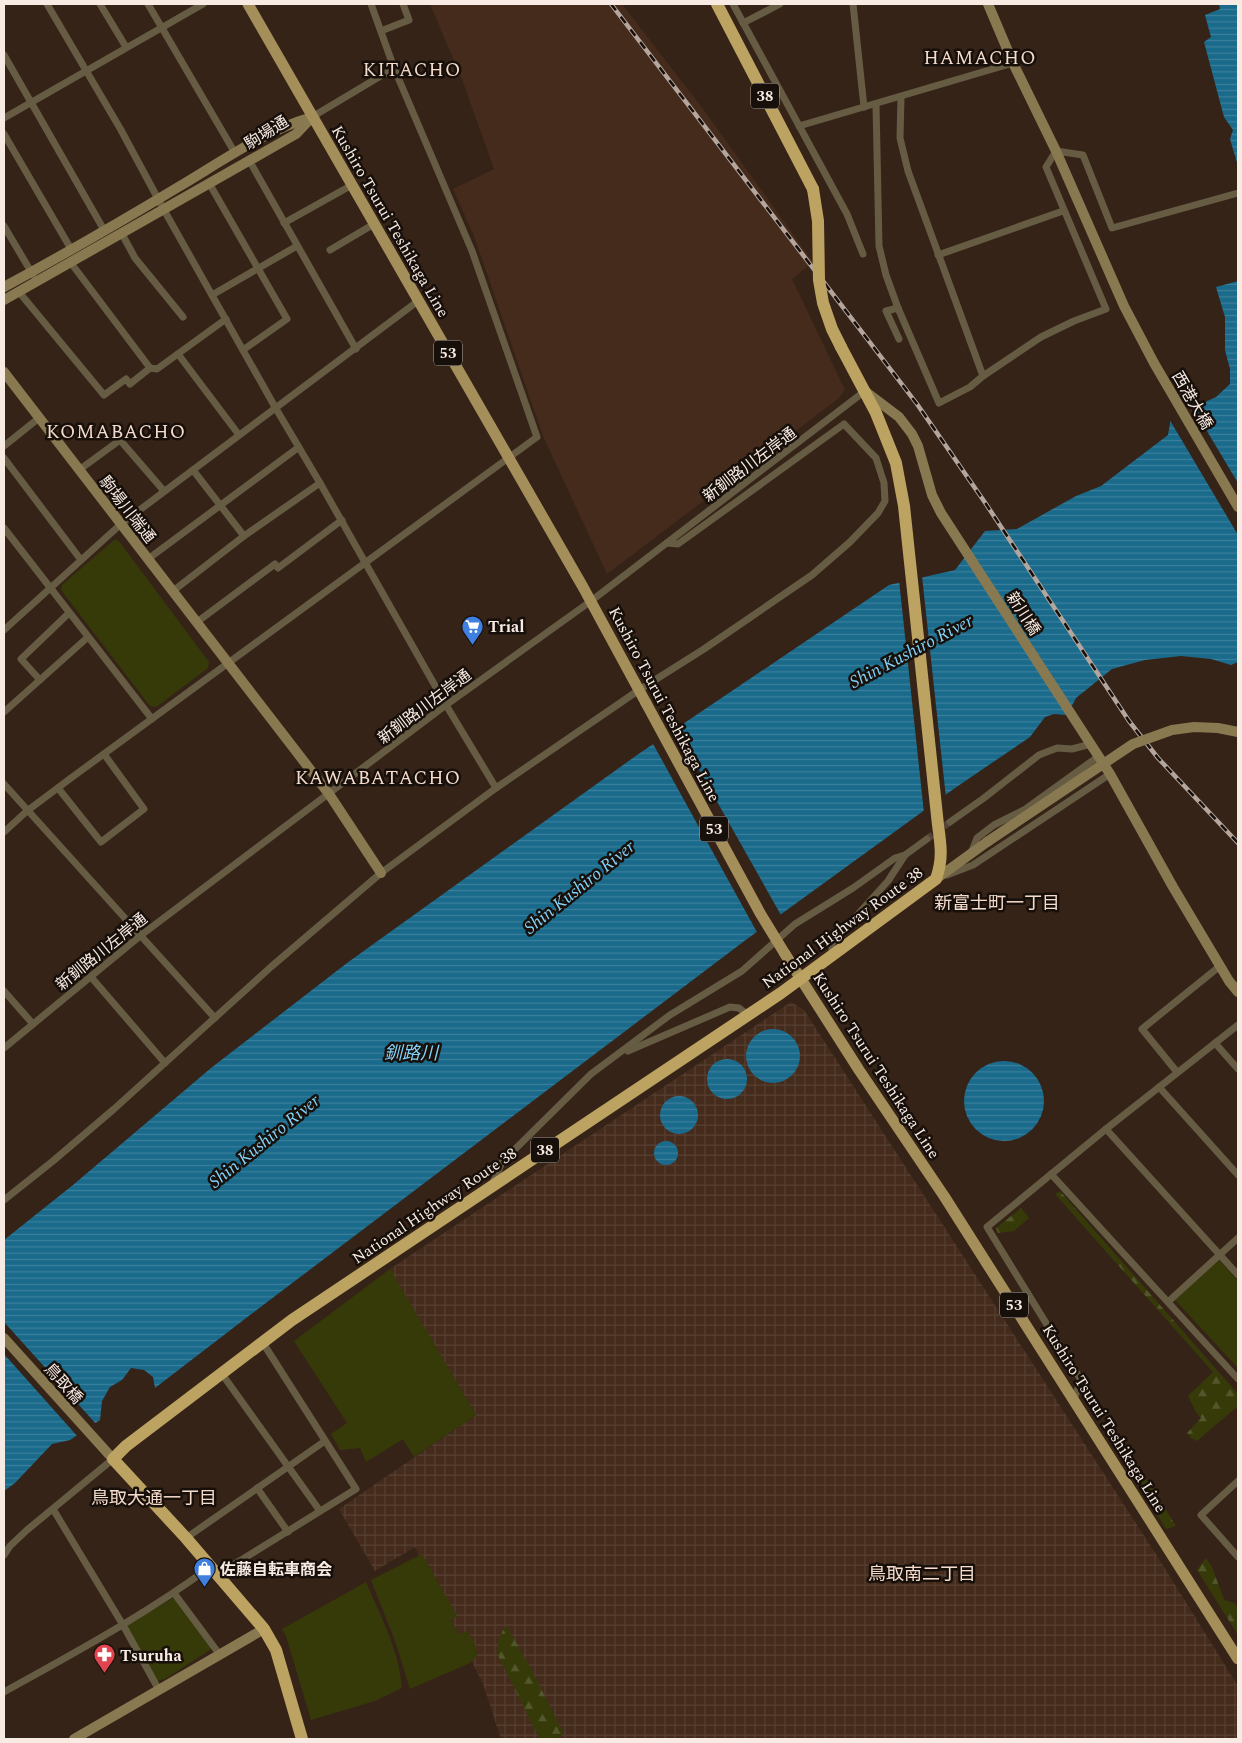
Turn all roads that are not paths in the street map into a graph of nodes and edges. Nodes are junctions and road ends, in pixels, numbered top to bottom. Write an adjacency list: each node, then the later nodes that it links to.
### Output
1 (47, 4): 20 (street)
2 (100, 4): 16 (street)
3 (148, 4): 14 (street)
4 (203, 4): 14 (street)
5 (248, 4): 25 (main road, Kushiro Tsurui Teshikaga Line / 53)
6 (371, 4): 15 (street)
7 (403, 4): 15 (street)
8 (717, 4): 68 (highway, National Highway Route 38 / 38, bridge)
9 (734, 4): 13 (street)
10 (780, 4): 13 (street)
11 (853, 4): 24 (street)
12 (988, 4): 18 (street, 西港大橋)
13 (743, 22): 27 (street)
14 (162, 28): 16 (street); 30 (street)
15 (381, 31): 19 (street)
16 (126, 48): 20 (street)
17 (4, 55): 22 (street)
18 (1013, 62): 21 (street); 29 (street, 西港大橋)
19 (394, 68): 25 (street); 74 (street)
20 (86, 71): 22 (street); 35 (street)
21 (901, 97): 23 (street); 48 (street)
22 (31, 102): 26 (street); 41 (street)
23 (876, 104): 24 (street); 58 (street)
24 (864, 107): 27 (street)
25 (312, 117): 30 (street, 駒場通); 31 (street, 駒場通); 33 (main road, Kushiro Tsurui Teshikaga Line / 53)
26 (4, 118)
27 (799, 126): 47 (street)
28 (4, 134): 45 (street)
29 (1056, 151): 34 (street); 37 (street); 81 (street, 西港大橋)
30 (234, 154): 35 (street, 駒場通)
31 (249, 160): 32 (street, 駒場通); 38 (street)
32 (210, 183): 36 (street, 駒場通); 50 (street)
33 (352, 184): 38 (street); 39 (main road, Kushiro Tsurui Teshikaga Line / 53)
34 (1238, 193)
35 (159, 199): 36 (street); 41 (street, 駒場通)
36 (164, 210): 42 (street, 駒場通); 55 (street)
37 (1063, 211): 48 (street); 67 (street)
38 (284, 223): 44 (street)
39 (374, 224): 46 (street); 57 (main road, Kushiro Tsurui Teshikaga Line / 53)
40 (4, 226): 43 (street)
41 (104, 230): 45 (street, 駒場通)
42 (122, 234): 49 (street, 駒場通); 59 (street)
43 (6, 235): 51 (street)
44 (297, 246): 50 (street); 62 (street)
45 (71, 249): 51 (street, 駒場通)
46 (330, 250)
47 (863, 254)
48 (938, 255): 67 (street)
49 (71, 263): 52 (street, 駒場通); 65 (street)
50 (258, 269): 55 (street); 63 (street)
51 (31, 272): 52 (street); 53 (street, 駒場通)
52 (37, 282): 54 (street, 駒場通)
53 (4, 287)
54 (19, 292): 56 (street, 駒場通); 65 (street)
55 (212, 295): 60 (street)
56 (4, 300)
57 (418, 301): 62 (street); 74 (main road, Kushiro Tsurui Teshikaga Line / 53)
58 (898, 308): 61 (street); 67 (street)
59 (183, 317)
60 (226, 319): 63 (street); 64 (street)
61 (900, 339)
62 (356, 349): 69 (street)
63 (243, 350): 69 (street)
64 (178, 354): 65 (street); 71 (street)
65 (150, 368)
66 (4, 372): 70 (street, 駒場川端通)
67 (983, 376)
68 (865, 391): 86 (street, 新釧路川左岸通); 104 (street, 新川橋); 113 (highway, National Highway Route 38 / 38)
69 (275, 408): 71 (street); 73 (street)
70 (39, 418): 72 (street); 76 (street, 駒場川端通)
71 (239, 434): 77 (street)
72 (4, 446)
73 (299, 447): 78 (street); 80 (street)
74 (508, 457): 89 (street); 92 (main road, Kushiro Tsurui Teshikaga Line / 53)
75 (4, 458): 88 (street)
76 (79, 470): 79 (street); 83 (street, 駒場川端通)
77 (193, 470): 79 (street); 80 (street)
78 (320, 483): 82 (street); 85 (street)
79 (164, 491): 83 (street)
80 (220, 506): 85 (street); 87 (street)
81 (1238, 507)
82 (342, 520): 89 (street); 94 (street)
83 (121, 524): 87 (street, 駒場川端通); 88 (street)
84 (4, 528): 90 (street)
85 (244, 536): 91 (street)
86 (667, 543): 92 (street, 新釧路川左岸通); 99 (street)
87 (148, 559): 91 (street, 駒場川端通)
88 (81, 560): 90 (street)
89 (366, 563): 97 (street); 100 (street)
90 (50, 588): 93 (street); 95 (street)
91 (173, 591): 94 (street, 駒場川端通)
92 (591, 601): 99 (main road, Kushiro Tsurui Teshikaga Line / 53); 100 (street, 新釧路川左岸通)
93 (69, 613): 96 (street); 98 (street)
94 (198, 622): 97 (street, 駒場川端通)
95 (4, 630)
96 (88, 637): 98 (street); 102 (street)
97 (228, 664): 102 (street); 111 (street, 駒場川端通)
98 (40, 680): 101 (street)
99 (639, 690): 110 (street); 124 (main road, Kushiro Tsurui Teshikaga Line / 53, bridge)
100 (446, 705): 110 (street); 111 (street, 新釧路川左岸通)
101 (4, 712)
102 (152, 719): 105 (street)
103 (1238, 732): 116 (street, bridge)
104 (1092, 744): 106 (street, 新川橋); 113 (street)
105 (104, 754): 109 (street); 109 (street)
106 (1099, 756): 107 (street, 新川橋); 116 (street)
107 (1110, 774): 119 (street); 122 (street, 新川橋)
108 (4, 784): 112 (street)
109 (58, 788): 112 (street)
110 (496, 788): 118 (street)
111 (329, 794): 118 (street, 駒場川端通); 120 (street, 新釧路川左岸通)
112 (27, 811): 114 (street); 120 (street)
113 (944, 824): 119 (highway, National Highway Route 38 / 38)
114 (4, 832)
115 (927, 839): 117 (street)
116 (971, 853): 119 (street)
117 (905, 856): 121 (street); 133 (street)
118 (381, 873): 128 (street)
119 (936, 879): 121 (highway, National Highway Route 38 / 38)
120 (140, 936): 123 (street, 新釧路川左岸通); 128 (street)
121 (832, 955): 124 (highway, National Highway Route 38 / 38)
122 (1220, 966): 126 (street, 新川橋); 136 (street)
123 (91, 977): 129 (street, 新釧路川左岸通); 134 (street)
124 (801, 979): 127 (highway, National Highway Route 38 / 38); 151 (main road, Kushiro Tsurui Teshikaga Line / 53)
125 (4, 991): 129 (street)
126 (1238, 992)
127 (748, 1015): 133 (street); 141 (highway, National Highway Route 38 / 38)
128 (216, 1018): 134 (street)
129 (32, 1024): 132 (street, 新釧路川左岸通)
130 (1238, 1025): 131 (street)
131 (1215, 1043): 135 (street); 136 (street)
132 (4, 1048)
133 (616, 1056): 141 (street)
134 (165, 1063): 142 (street)
135 (1238, 1069)
136 (1177, 1072): 137 (street)
137 (1159, 1087): 138 (street); 140 (street)
138 (1106, 1129): 139 (street); 144 (street)
139 (1051, 1174): 146 (street); 151 (street)
140 (1238, 1175)
141 (491, 1186): 148 (highway, National Highway Route 38 / 38)
142 (4, 1200)
143 (1238, 1238): 144 (street)
144 (1220, 1255): 145 (street); 146 (street)
145 (1238, 1275)
146 (1168, 1301): 150 (street)
147 (4, 1338): 153 (street, 鳥取橋)
148 (264, 1343): 149 (highway, National Highway Route 38 / 38); 152 (street)
149 (222, 1374): 153 (highway, National Highway Route 38 / 38); 154 (street)
150 (1238, 1379)
151 (1074, 1399): 168 (main road, Kushiro Tsurui Teshikaga Line / 53)
152 (326, 1441): 154 (street); 158 (street)
153 (113, 1459): 157 (street); 160 (highway)
154 (287, 1467): 156 (street); 158 (street)
155 (1238, 1481): 162 (street)
156 (257, 1488): 159 (street); 160 (street)
157 (53, 1509): 161 (street); 165 (street)
158 (320, 1511): 159 (street)
159 (288, 1532): 163 (street)
160 (186, 1538): 163 (highway)
161 (4, 1555)
162 (1238, 1556)
163 (214, 1571): 164 (street); 166 (highway)
164 (174, 1594): 165 (street); 167 (street)
165 (123, 1625): 169 (street); 170 (street)
166 (264, 1629): 167 (street); 172 (highway)
167 (220, 1655): 169 (street)
168 (1238, 1659)
169 (160, 1690): 171 (street)
170 (4, 1692)
171 (74, 1739)
172 (302, 1739)

